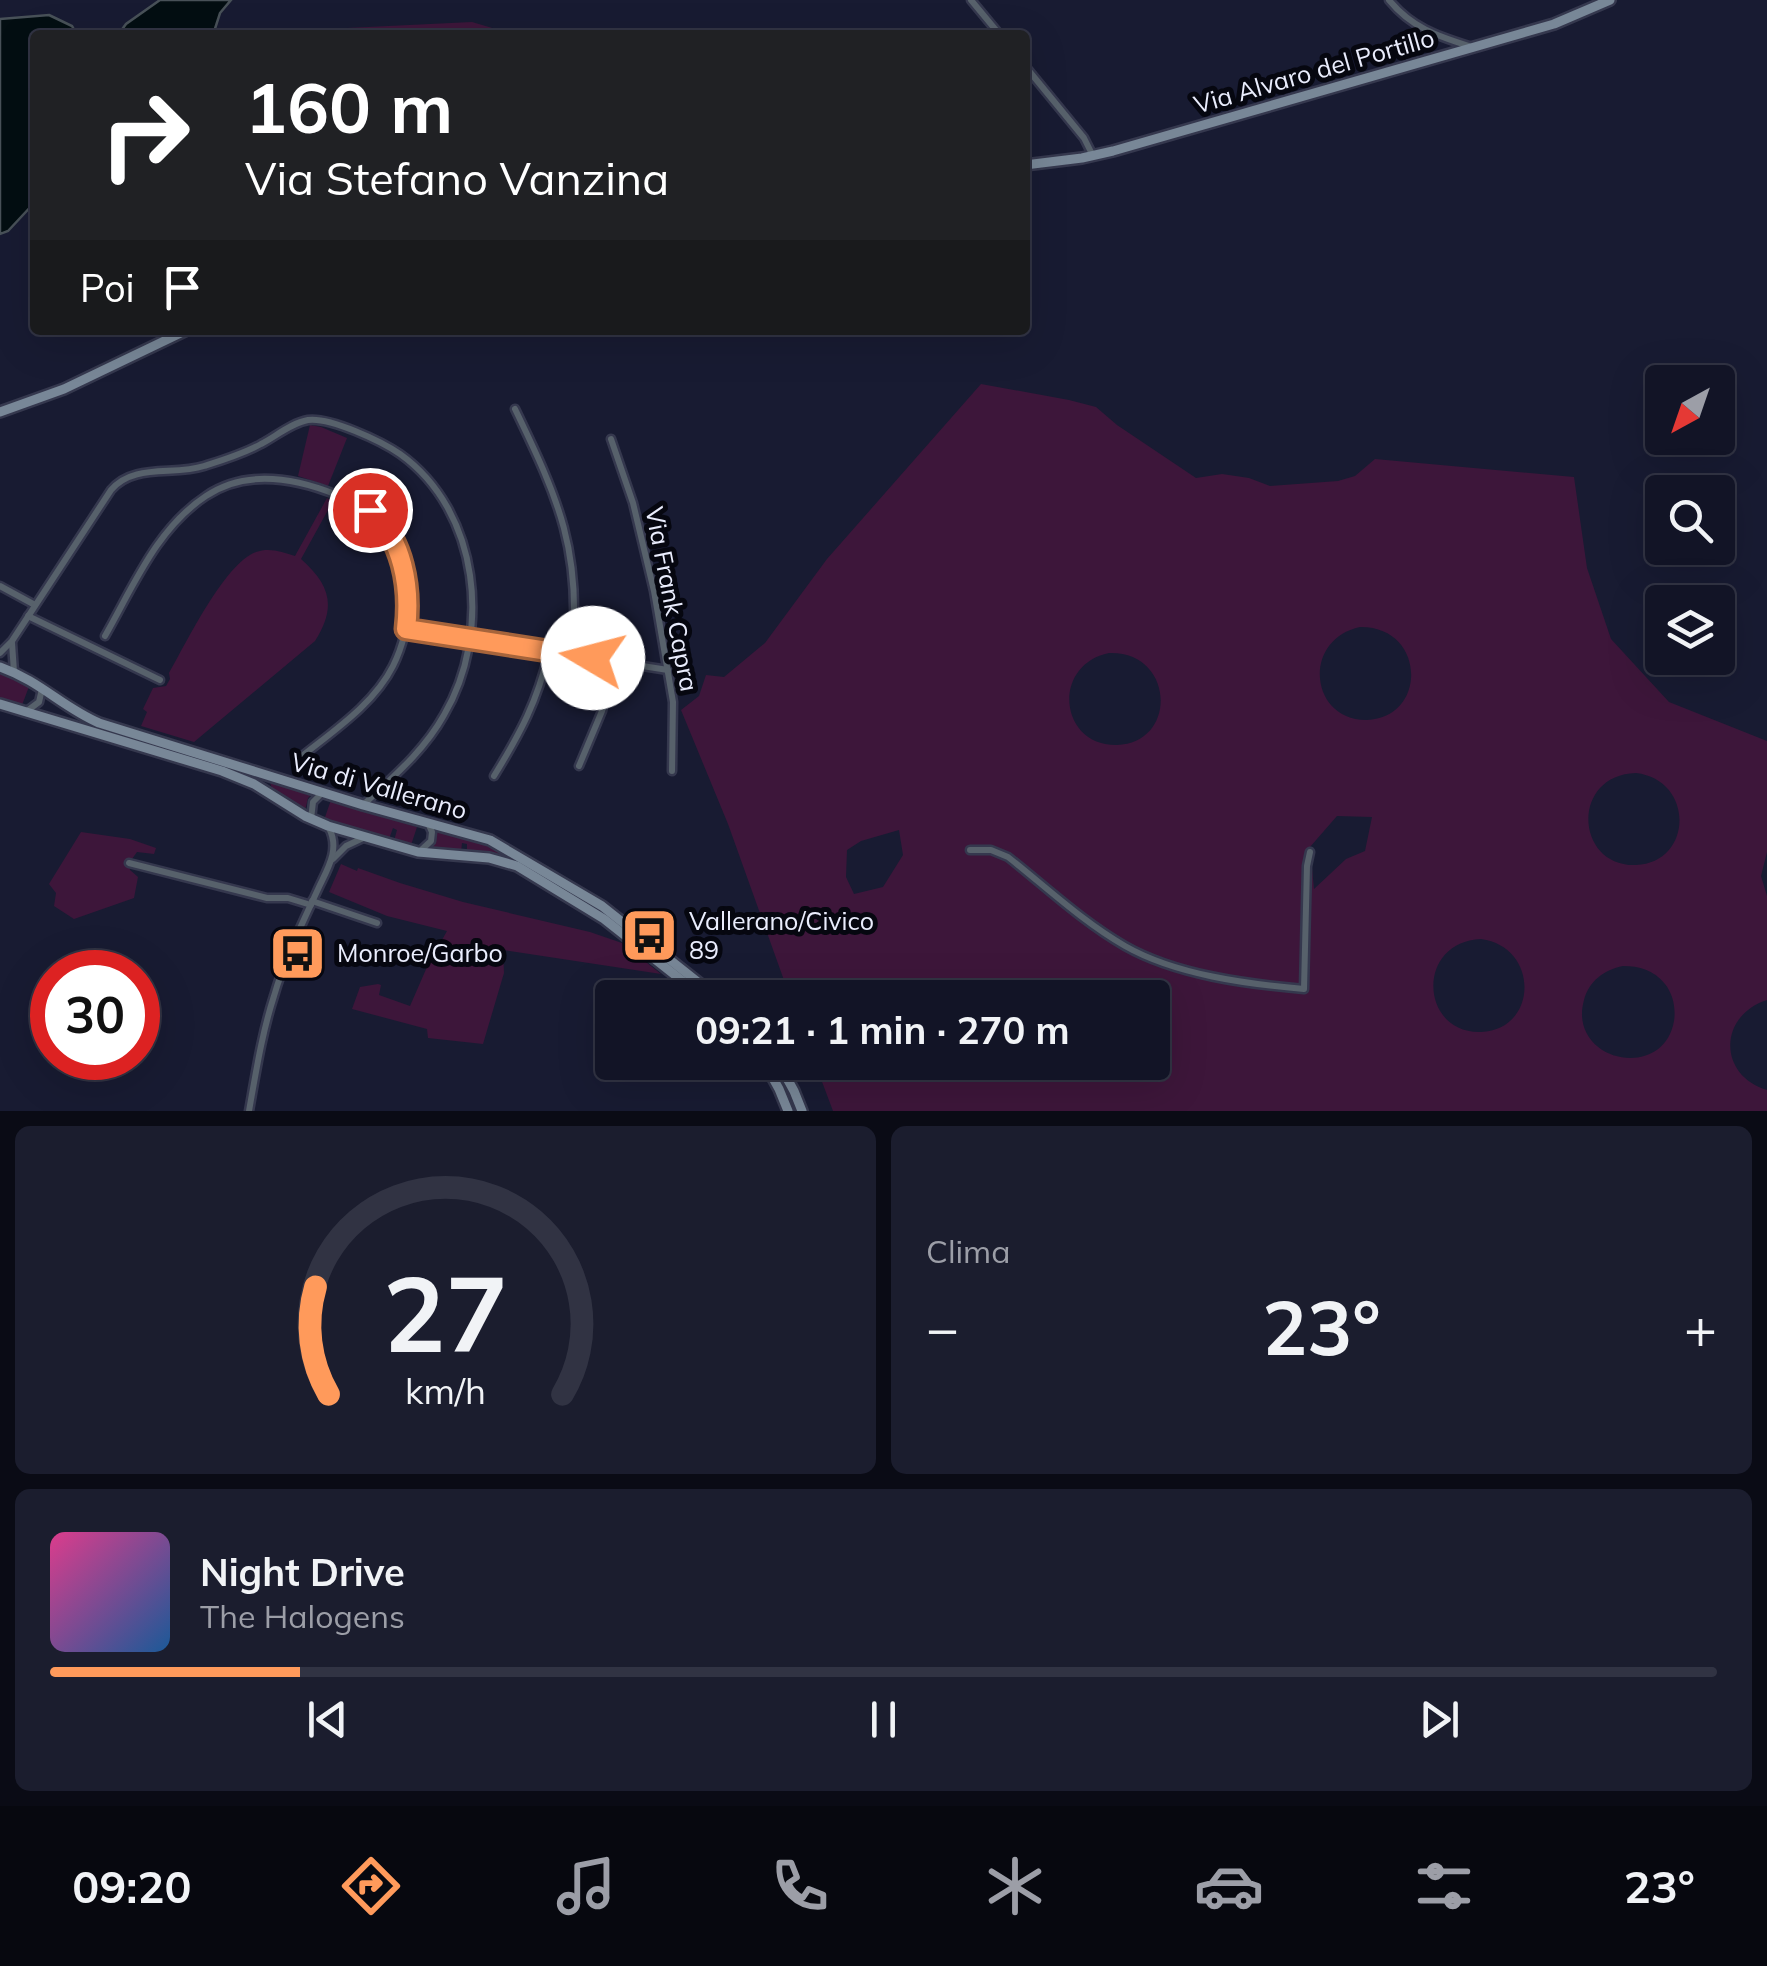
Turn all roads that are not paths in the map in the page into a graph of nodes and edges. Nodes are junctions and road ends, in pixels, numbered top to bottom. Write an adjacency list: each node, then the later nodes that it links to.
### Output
1 (972, 0): 4 (street)
2 (1390, 0): 5 (street)
3 (1610, 0): 5 (street, Via Alvaro del Portillo)
4 (996, 30)
5 (1471, 46): 7 (street, Via Alvaro del Portillo)
6 (1030, 72): 7 (street)
7 (1093, 156): 8 (street, Via Alvaro del Portillo)
8 (1030, 165)
9 (177, 335): 11 (street)
10 (515, 409): 22 (street)
11 (0, 412)
12 (611, 438): 25 (street, Via Frank Capra)
13 (0, 586): 14 (street)
14 (35, 605): 15 (street); 18 (street)
15 (28, 616): 19 (street); 27 (street)
16 (406, 629): 17 (street); 18 (street); 31 (street)
17 (105, 636)
18 (470, 639): 20 (street); 36 (street)
19 (12, 642): 21 (street); 26 (street)
20 (549, 652): 22 (street); 34 (street)
21 (0, 653)
22 (572, 655): 23 (street)
23 (613, 661): 25 (street); 32 (street)
24 (0, 667): 26 (street, Via di Vallerano)
25 (668, 670): 33 (street, Via Frank Capra)
26 (14, 672): 28 (street, Via di Vallerano)
27 (160, 680)
28 (42, 687): 30 (street); 35 (street, Via di Vallerano)
29 (1, 705): 30 (street, Via di Vallerano)
30 (27, 711): 37 (street, Via di Vallerano)
31 (296, 761)
32 (580, 766)
33 (672, 771)
34 (494, 776)
35 (324, 792): 36 (street, Via di Vallerano); 37 (street)
36 (363, 804): 38 (street, Via di Vallerano)
37 (312, 820): 39 (street, Via di Vallerano)
38 (428, 824): 42 (street); 49 (street, Via di Vallerano)
39 (328, 826): 40 (street, Via di Vallerano); 44 (street)
40 (366, 837): 42 (street, Via di Vallerano); 44 (street)
41 (970, 850): 43 (street)
42 (418, 852): 48 (street, Via di Vallerano)
43 (1310, 852)
44 (332, 860): 46 (street)
45 (129, 863): 46 (street)
46 (312, 903): 47 (street); 52 (street)
47 (377, 923)
48 (682, 980)
49 (696, 980)
50 (774, 1080): 53 (street)
51 (788, 1080): 54 (street)
52 (249, 1111)
53 (788, 1111)
54 (802, 1111)

